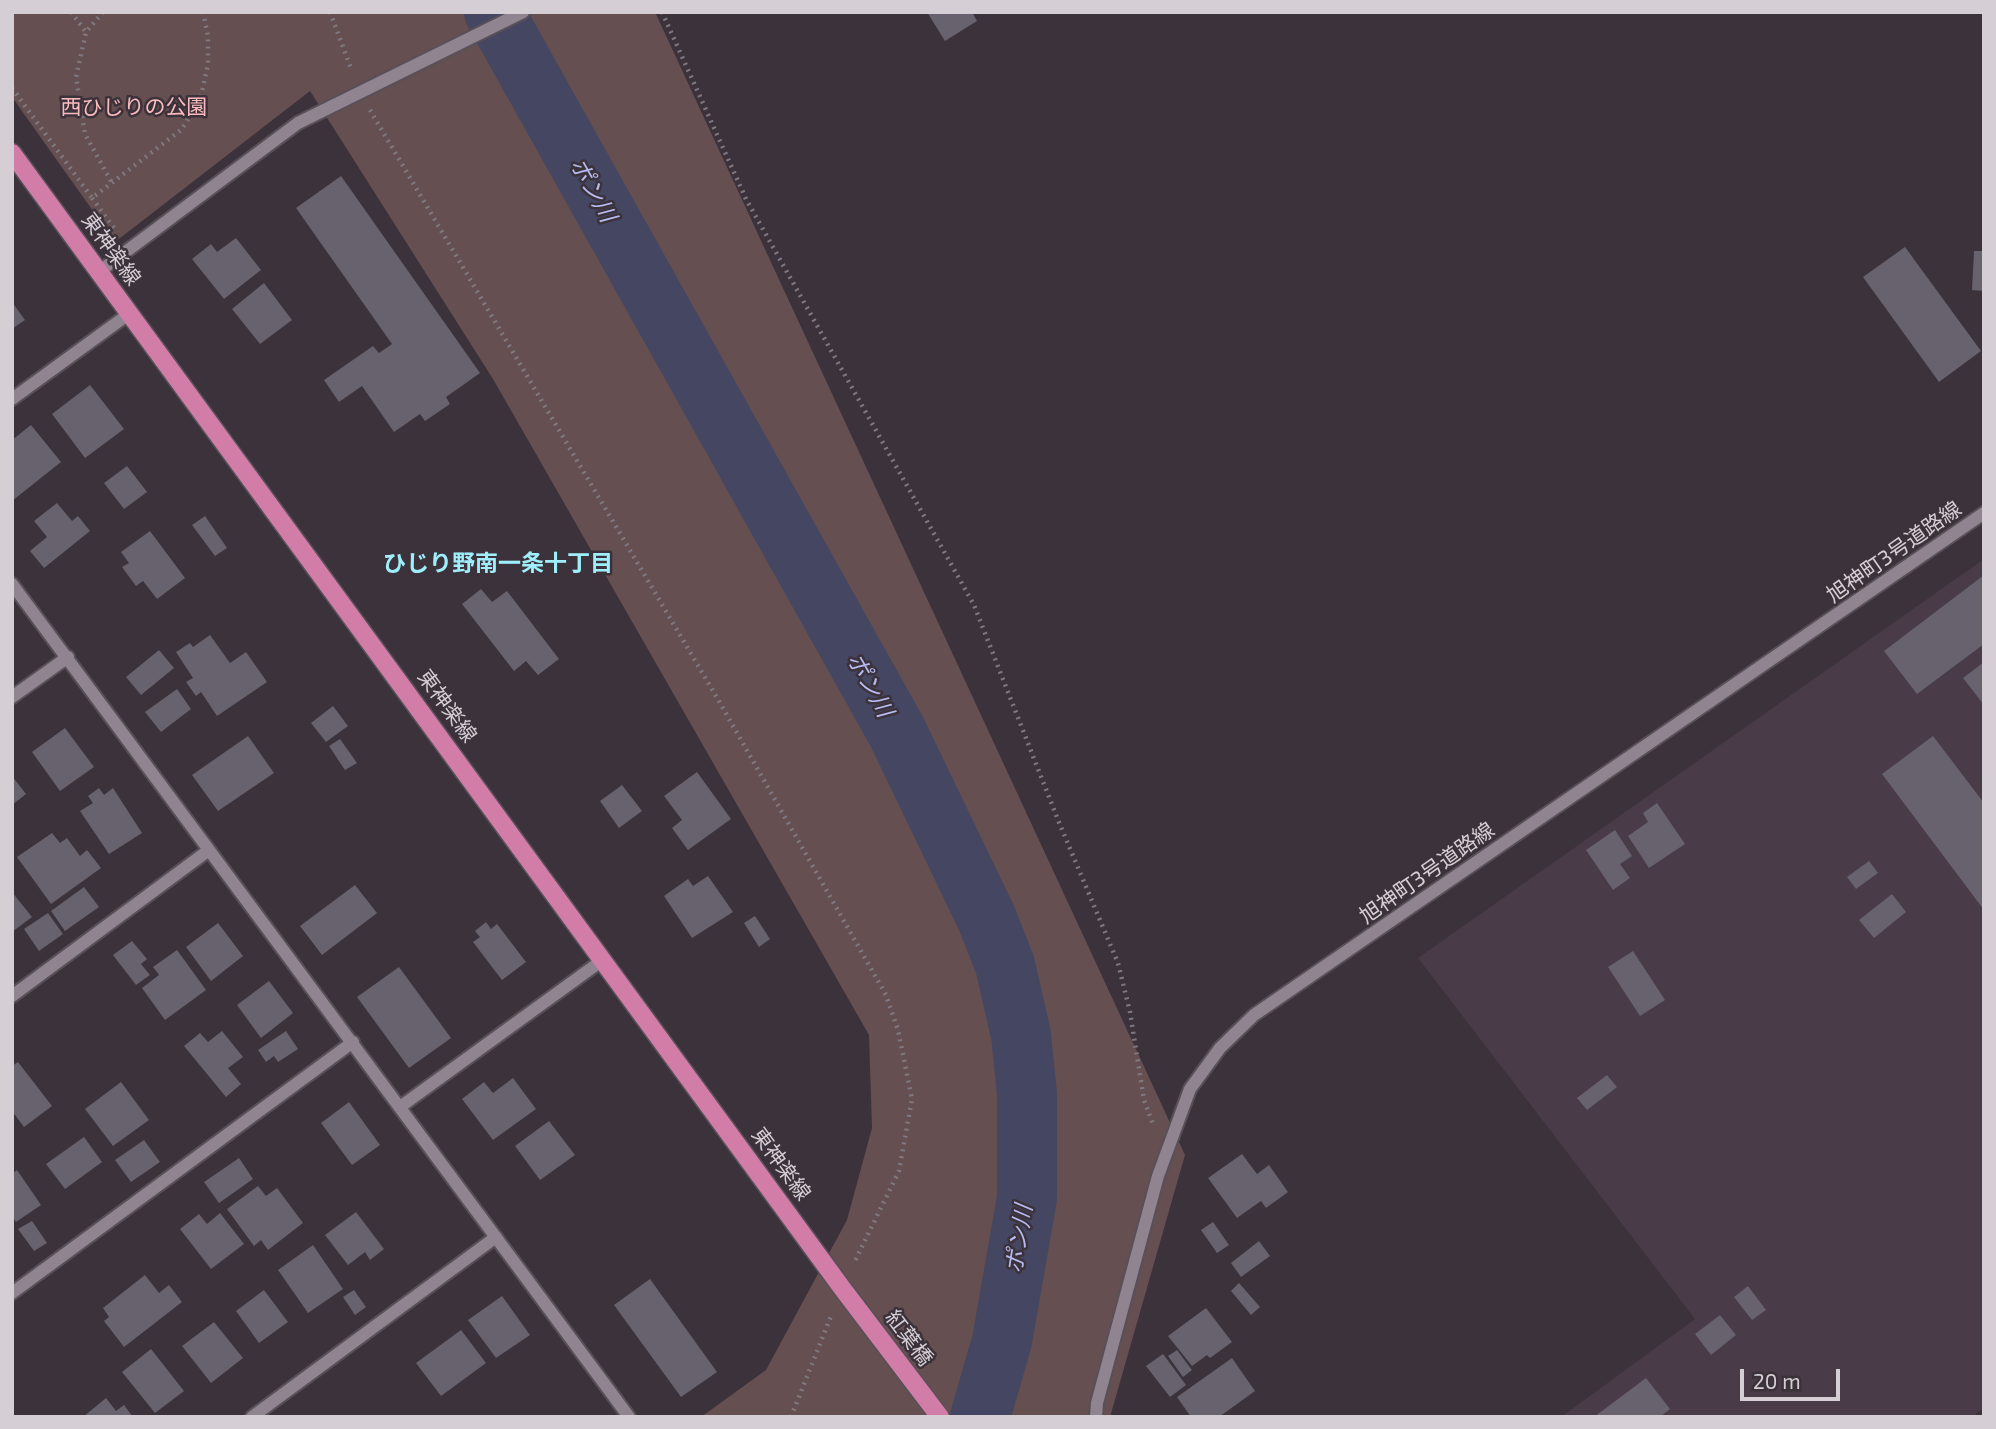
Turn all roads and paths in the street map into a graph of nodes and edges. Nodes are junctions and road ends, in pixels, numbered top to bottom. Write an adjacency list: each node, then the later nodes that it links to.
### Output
1 (71, 12): 7 (path)
2 (103, 12): 7 (path)
3 (203, 12): 11 (path)
4 (330, 12): 9 (path)
5 (523, 12): 9 (street)
6 (662, 12): 26 (path)
7 (86, 32): 11 (path)
8 (12, 88): 12 (path)
9 (363, 91): 13 (street); 28 (path)
10 (12, 153): 14 (main road, 東神楽線)
11 (112, 183): 12 (path)
12 (92, 198): 13 (path)
13 (129, 250): 14 (street)
14 (100, 271): 15 (main road, 東神楽線)
15 (130, 313): 16 (street); 22 (main road, 東神楽線)
16 (12, 399)
17 (1984, 513): 26 (street, 旭神町3号道路線)
18 (12, 584): 19 (street)
19 (68, 657): 20 (street); 21 (street)
20 (12, 697)
21 (209, 850): 23 (street); 24 (street)
22 (604, 959): 25 (street); 28 (main road, 東神楽線)
23 (12, 996)
24 (353, 1042): 25 (street); 29 (street)
25 (401, 1107): 27 (street)
26 (1170, 1143): 34 (street, 旭神町3号道路線)
27 (496, 1237): 30 (street); 31 (street)
28 (845, 1292): 32 (path); 33 (main road, 紅葉橋)
29 (12, 1293)
30 (252, 1417)
31 (629, 1417)
32 (791, 1417)
33 (940, 1417)
34 (1096, 1417)

